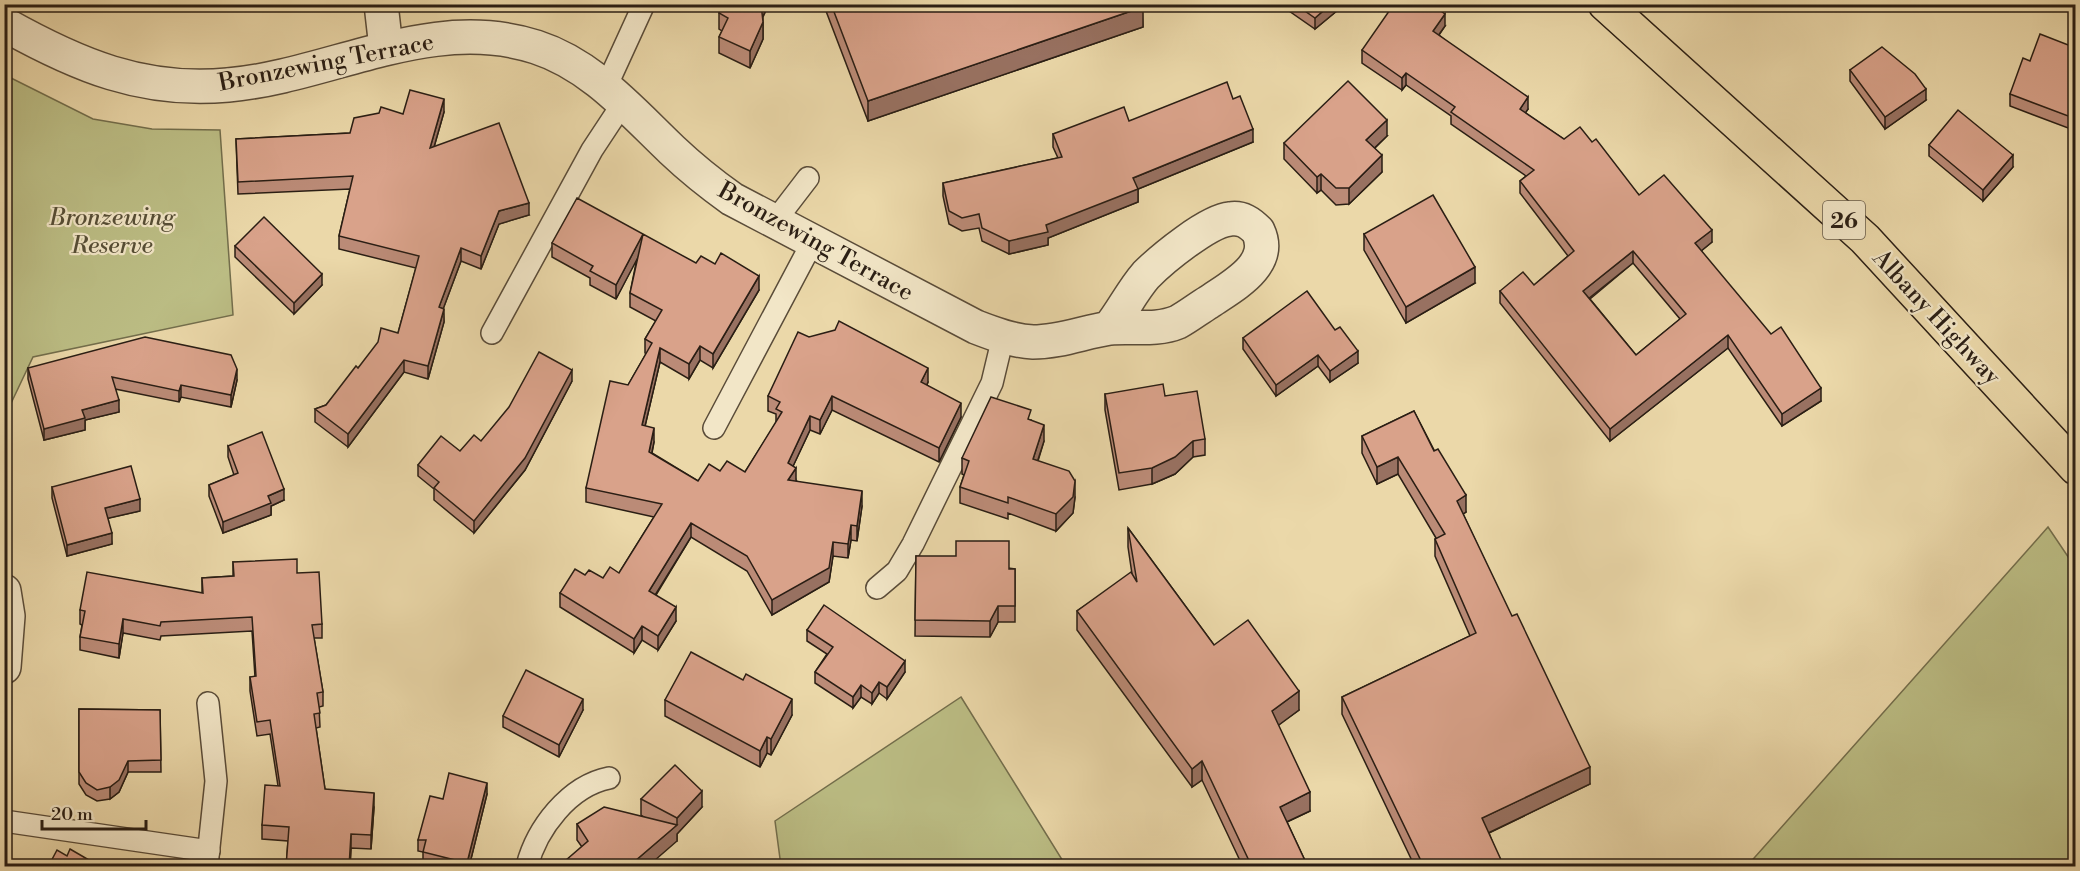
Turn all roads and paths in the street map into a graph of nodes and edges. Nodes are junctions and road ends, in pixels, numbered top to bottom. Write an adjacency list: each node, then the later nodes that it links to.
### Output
1 (381, 4): 5 (street)
2 (644, 4): 6 (lane)
3 (1605, 4): 14 (main road, Albany Highway / 26)
4 (4, 24): 5 (street, Bronzewing Terrace)
5 (386, 48): 6 (street, Bronzewing Terrace)
6 (615, 95): 8 (street, Bronzewing Terrace); 11 (lane)
7 (808, 178): 8 (lane)
8 (775, 221): 9 (street, Bronzewing Terrace)
9 (813, 241): 12 (street, Bronzewing Terrace); 13 (lane)
10 (1109, 328): 12 (street, Bronzewing Terrace)
11 (492, 333)
12 (1003, 337): 15 (lane)
13 (714, 428)
14 (2076, 468)
15 (877, 588)
16 (4, 591): 17 (street)
17 (4, 667)
18 (208, 703): 21 (lane)
19 (609, 778): 22 (lane)
20 (4, 820): 21 (lane)
21 (208, 859)
22 (527, 867)

